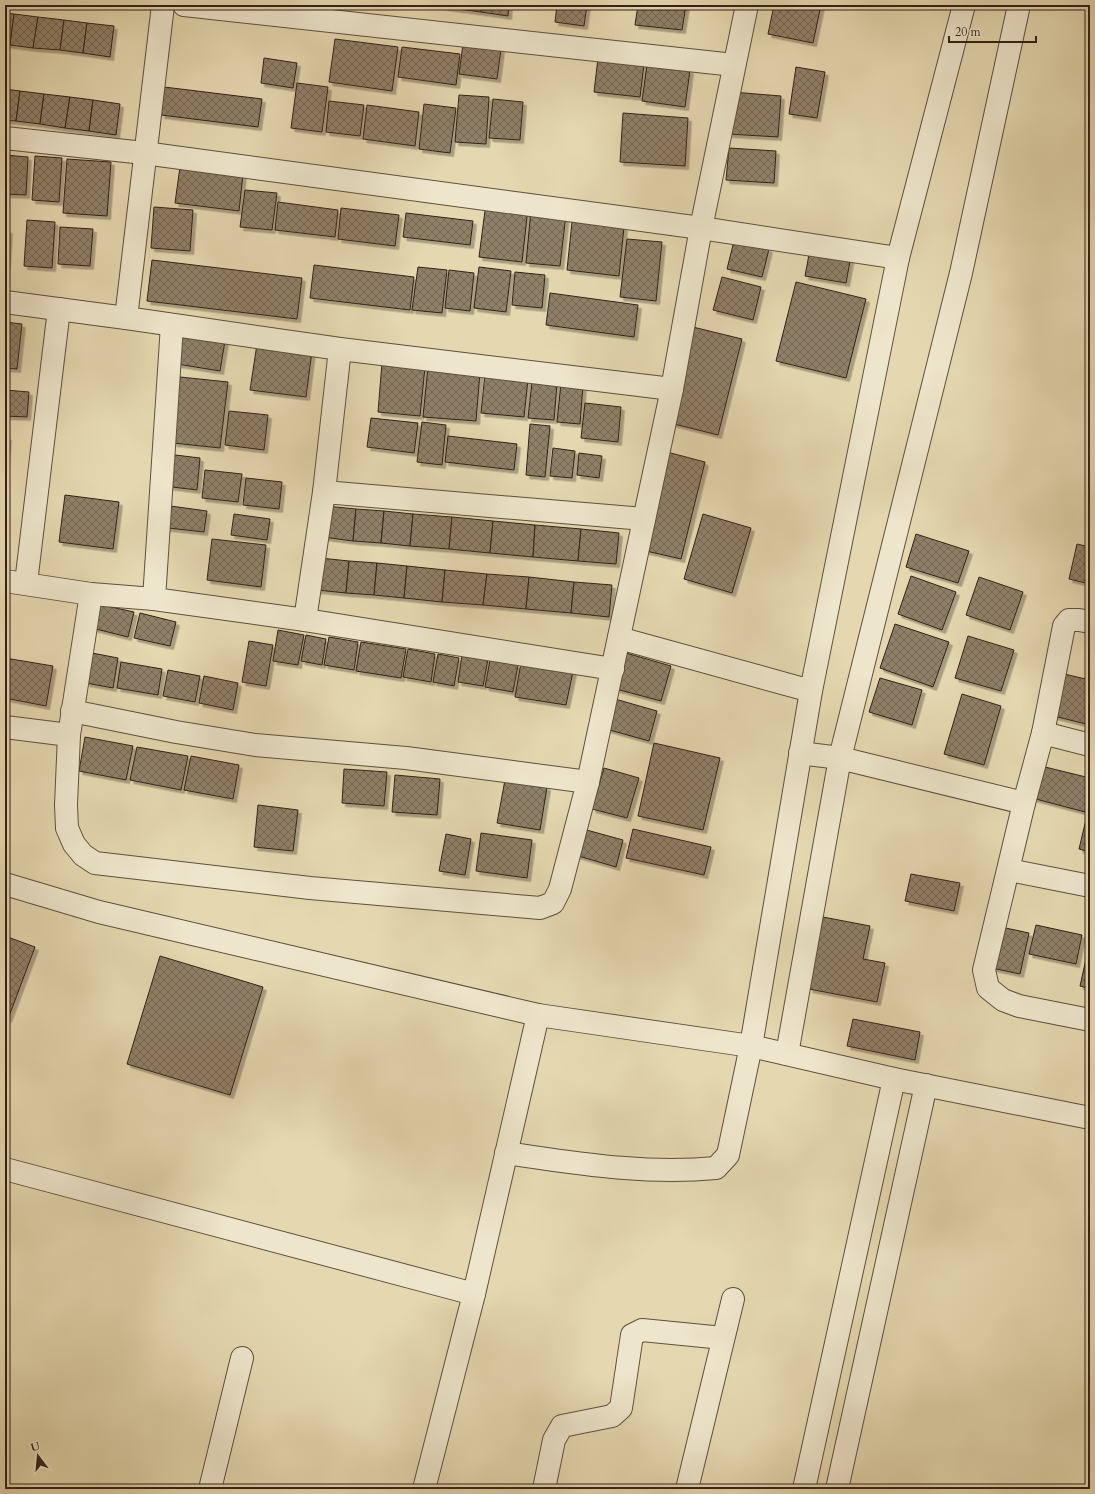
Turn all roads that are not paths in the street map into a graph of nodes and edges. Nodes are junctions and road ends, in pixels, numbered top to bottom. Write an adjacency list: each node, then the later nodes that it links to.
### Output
1 (163, 5): 8 (street)
2 (184, 5): 6 (street)
3 (748, 5): 6 (street)
4 (964, 5): 10 (street)
5 (1018, 5): 33 (street)
6 (734, 65): 9 (street)
7 (5, 138): 8 (street)
8 (144, 153): 9 (street); 13 (street)
9 (701, 228): 10 (street); 16 (street)
10 (898, 258): 26 (street)
11 (5, 302): 12 (street)
12 (59, 309): 13 (street); 19 (street)
13 (126, 318): 14 (street)
14 (172, 325): 15 (street); 21 (street)
15 (340, 349): 16 (street); 17 (street)
16 (672, 389): 18 (street)
17 (324, 492): 18 (street); 22 (street)
18 (644, 519): 24 (street)
19 (15, 582): 20 (street)
20 (91, 594): 21 (street); 27 (street)
21 (154, 599): 22 (street)
22 (305, 620): 25 (street)
23 (1090, 622): 29 (street)
24 (619, 638): 25 (street); 26 (street)
25 (612, 669): 34 (street)
26 (811, 690): 32 (street)
27 (72, 711): 30 (street); 34 (street)
28 (5, 727): 30 (street)
29 (1043, 733): 31 (street); 35 (street)
30 (69, 735): 34 (street)
31 (1090, 745)
32 (800, 752): 33 (street); 41 (street)
33 (840, 758): 35 (street); 42 (street)
34 (588, 782)
35 (1024, 802): 36 (street)
36 (1009, 870): 38 (street); 40 (street)
37 (5, 884): 39 (street)
38 (1090, 886)
39 (538, 1015): 41 (street); 46 (street)
40 (1090, 1020)
41 (751, 1046): 42 (street); 46 (street)
42 (786, 1054): 43 (street)
43 (894, 1079): 44 (street); 56 (street)
44 (926, 1085): 45 (street); 57 (street)
45 (1090, 1118)
46 (506, 1153): 48 (street)
47 (5, 1169): 48 (street)
48 (474, 1294): 53 (street)
49 (733, 1299): 50 (street)
50 (723, 1338): 54 (street); 55 (street)
51 (242, 1358): 52 (street)
52 (210, 1489)
53 (424, 1489)
54 (544, 1489)
55 (687, 1489)
56 (804, 1489)
57 (837, 1489)

